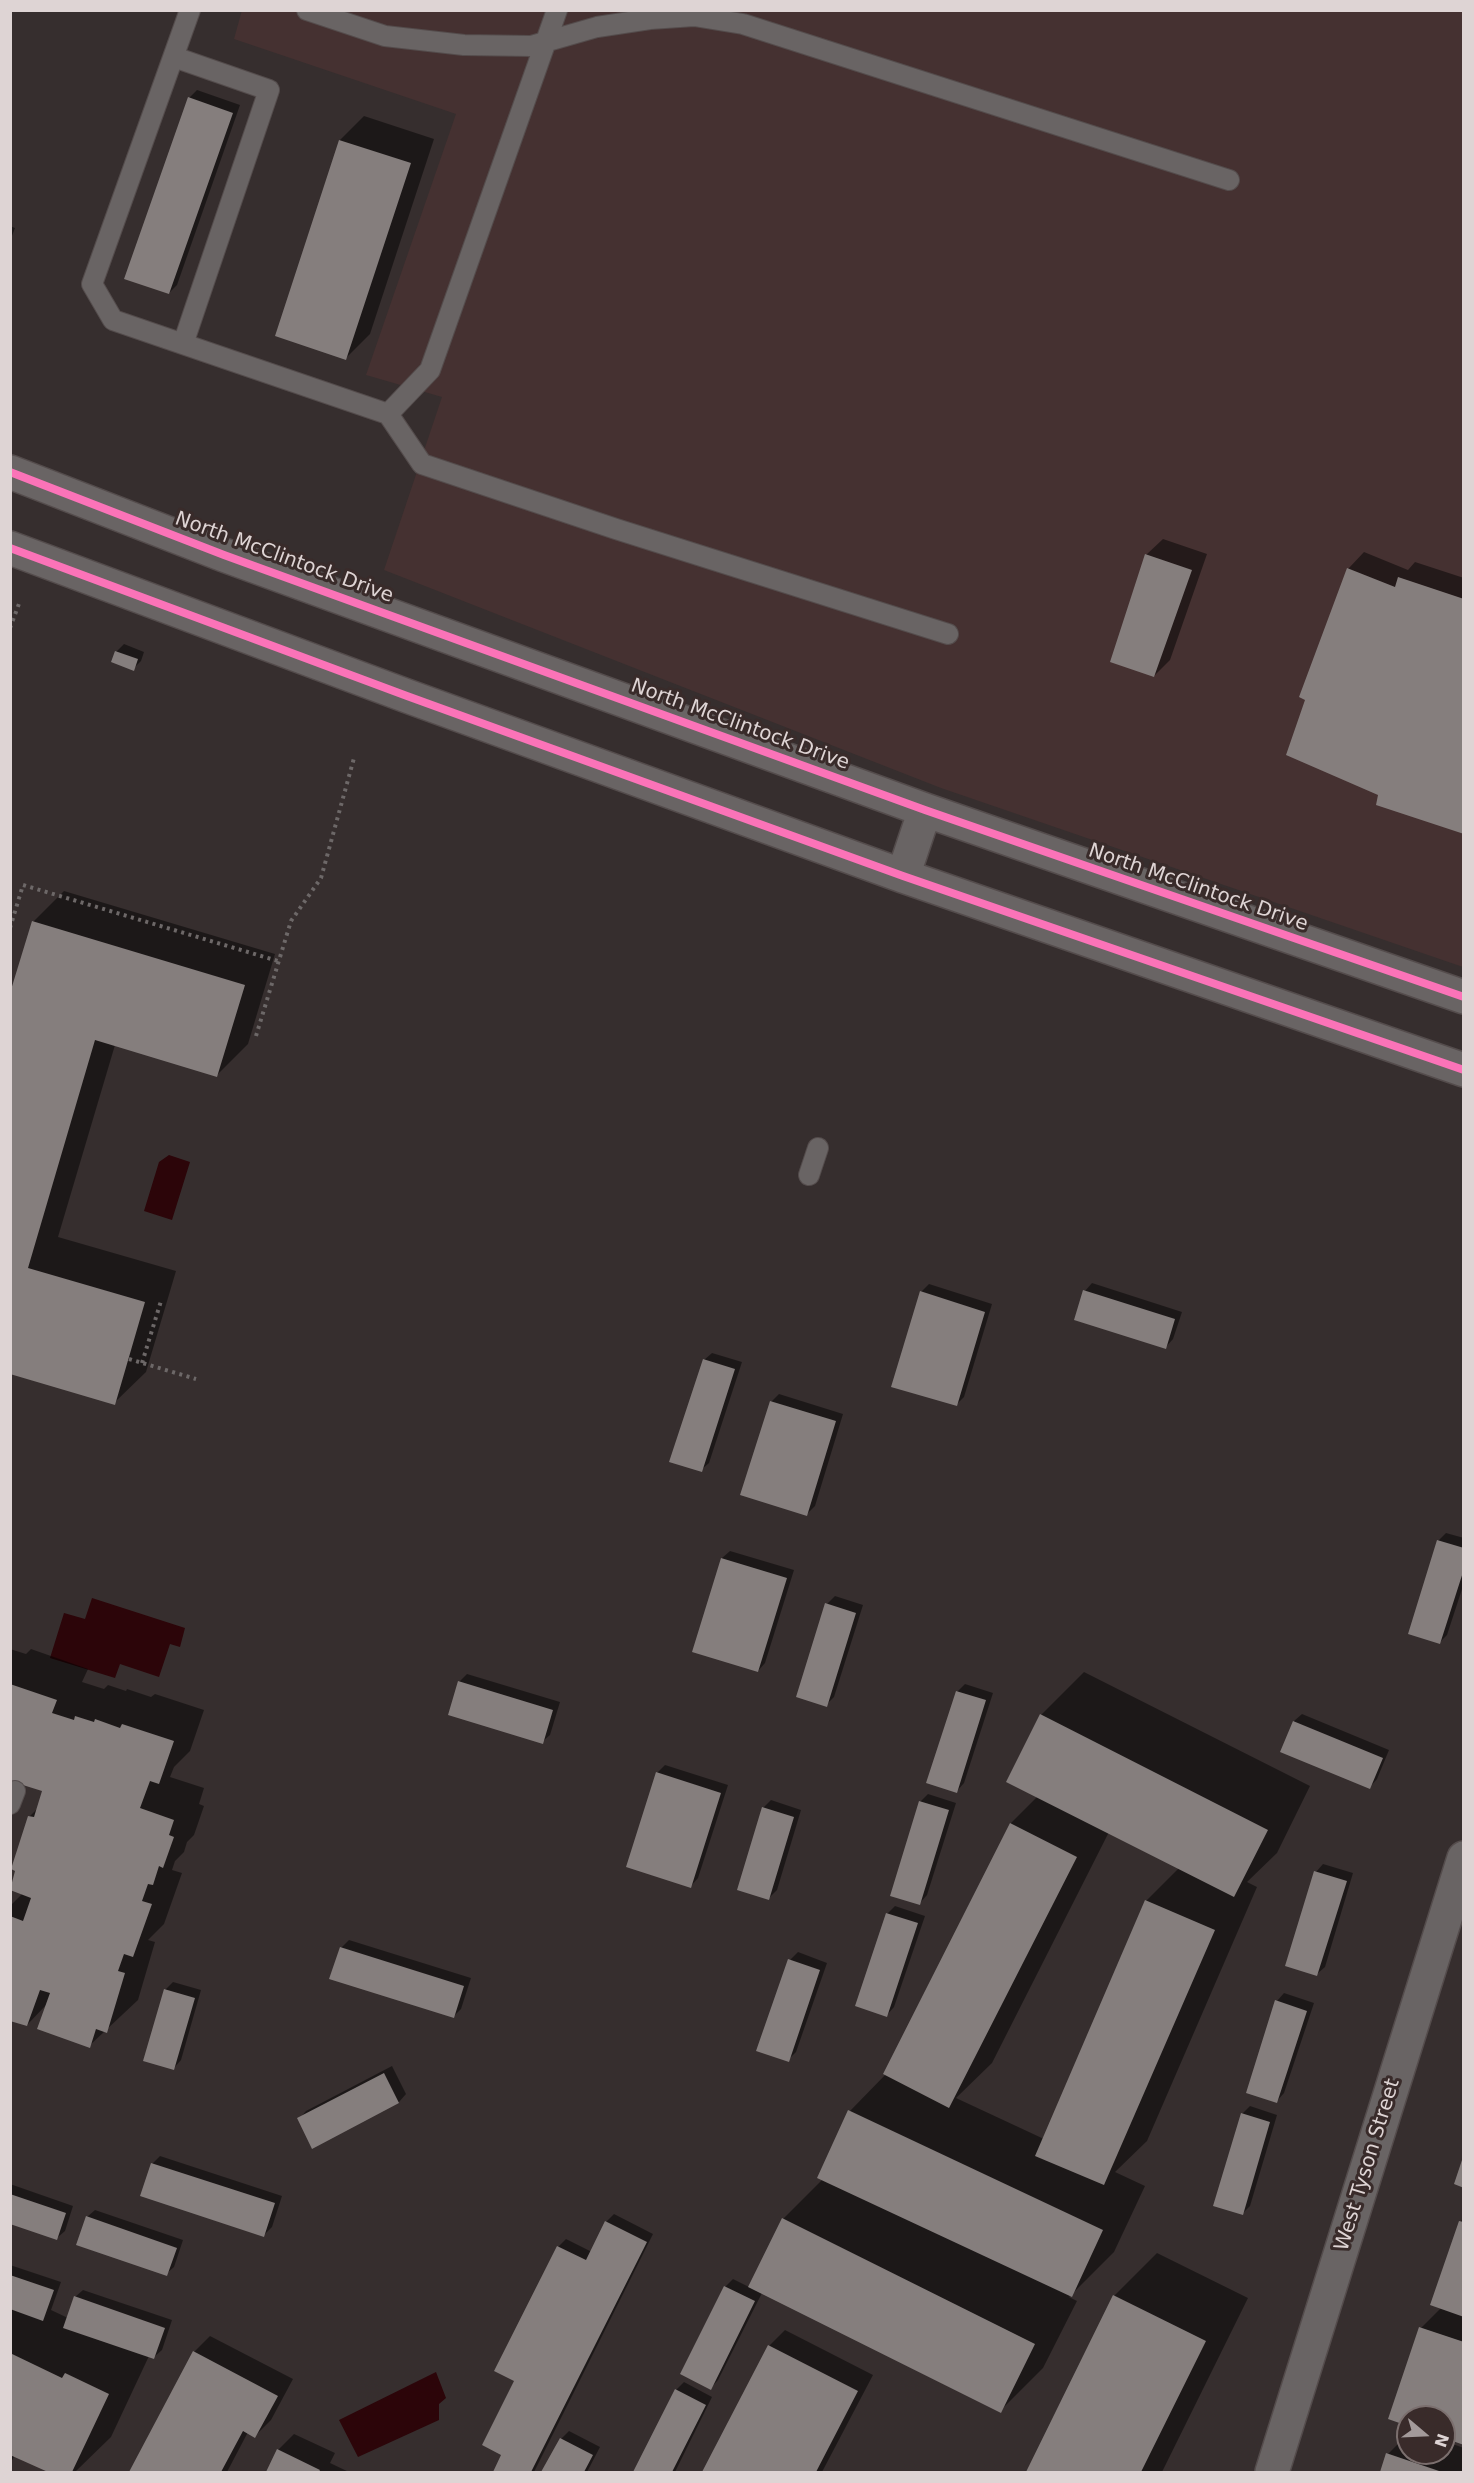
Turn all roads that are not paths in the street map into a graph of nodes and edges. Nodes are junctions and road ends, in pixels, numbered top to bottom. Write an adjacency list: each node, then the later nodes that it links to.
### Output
1 (190, 10): 5 (lane)
2 (307, 10): 4 (lane)
3 (557, 10): 4 (lane)
4 (546, 41): 6 (lane); 8 (lane)
5 (174, 57): 7 (lane); 7 (lane)
6 (1229, 180)
7 (183, 344): 8 (lane)
8 (388, 414): 11 (lane)
9 (10, 472): 12 (main road, North McClintock Drive)
10 (10, 548): 13 (main road)
11 (948, 634)
12 (925, 810): 13 (main road); 14 (main road, North McClintock Drive)
13 (903, 876): 15 (main road)
14 (1464, 997)
15 (1464, 1070)
16 (818, 1148): 17 (lane)
17 (810, 1175)
18 (1464, 1858): 19 (main road, West Tyson Street)
19 (1272, 2472)

